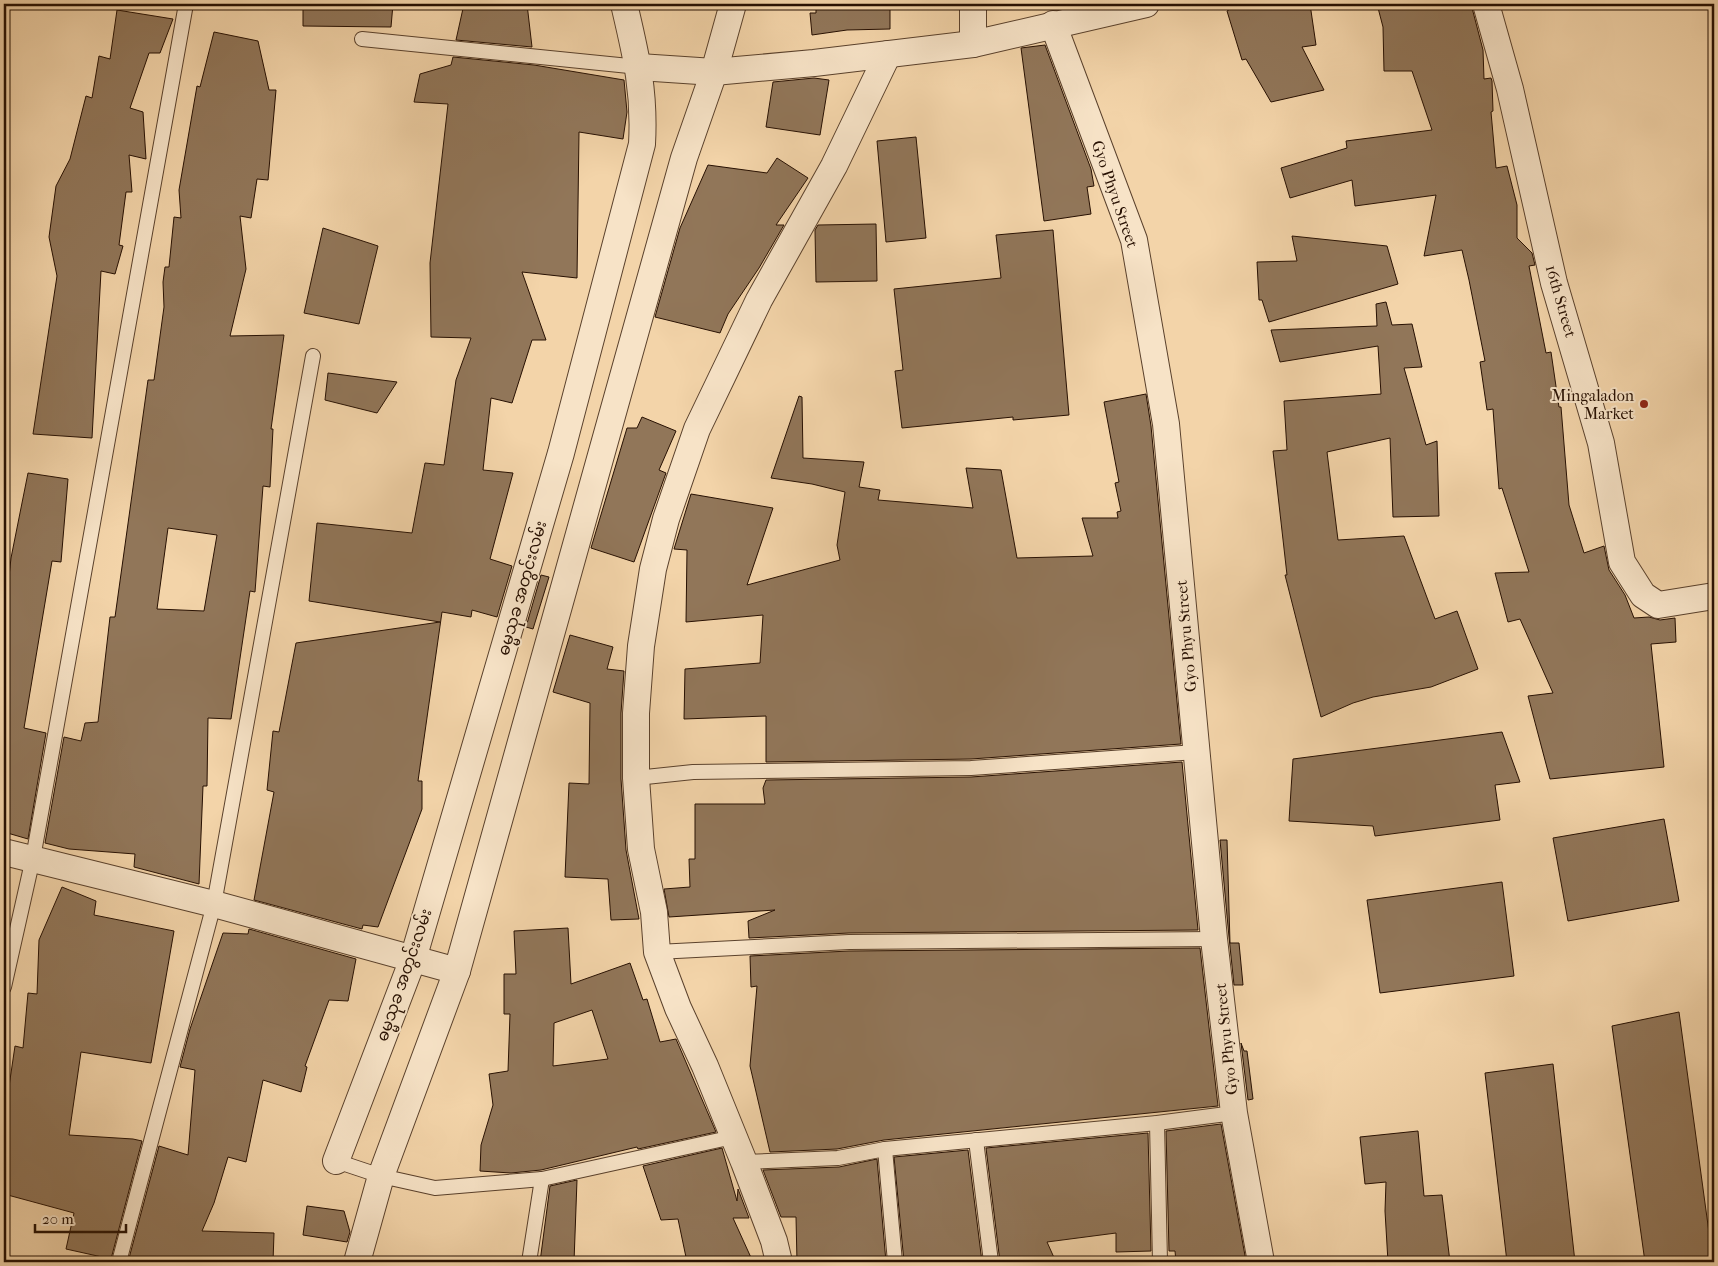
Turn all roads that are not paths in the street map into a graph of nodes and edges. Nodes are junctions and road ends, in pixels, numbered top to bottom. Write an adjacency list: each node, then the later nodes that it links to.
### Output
1 (186, 4): 18 (lane)
2 (624, 4): 11 (street, ဓမ္မသုခ အတွင်းလမ်း)
3 (733, 4): 12 (street)
4 (973, 4): 9 (street)
5 (1146, 4): 7 (street)
6 (1486, 4): 14 (street, 16th Street)
7 (1053, 24): 9 (street); 15 (street, Gyo Phyu Street)
8 (362, 39): 11 (lane)
9 (973, 44): 10 (street)
10 (888, 54): 12 (street); 16 (street)
11 (639, 68): 12 (street); 22 (street, ဓမ္မသုခ အတွင်းလမ်း)
12 (714, 72): 23 (street)
13 (314, 356): 19 (lane)
14 (1714, 596)
15 (1196, 752): 16 (lane); 20 (street, Gyo Phyu Street)
16 (636, 778): 21 (street)
17 (4, 852): 18 (street)
18 (33, 858): 19 (street); 24 (lane)
19 (214, 904): 22 (street); 34 (lane)
20 (1214, 939): 21 (lane); 25 (street, Gyo Phyu Street)
21 (657, 952): 27 (street)
22 (413, 959): 23 (street); 30 (street, ဓမ္မသုခ အတွင်းလမ်း)
23 (457, 971): 32 (street)
24 (4, 987)
25 (1234, 1113): 26 (lane); 41 (street, Gyo Phyu Street)
26 (1157, 1123): 28 (lane); 40 (lane)
27 (733, 1137): 31 (street); 33 (lane)
28 (976, 1140): 29 (lane); 39 (lane)
29 (885, 1149): 31 (lane); 38 (lane)
30 (336, 1161): 32 (lane)
31 (744, 1162): 37 (street)
32 (381, 1176): 33 (lane); 35 (street)
33 (542, 1179): 36 (lane)
34 (119, 1262)
35 (357, 1262)
36 (529, 1262)
37 (779, 1262)
38 (895, 1262)
39 (991, 1262)
40 (1160, 1262)
41 (1261, 1262)

